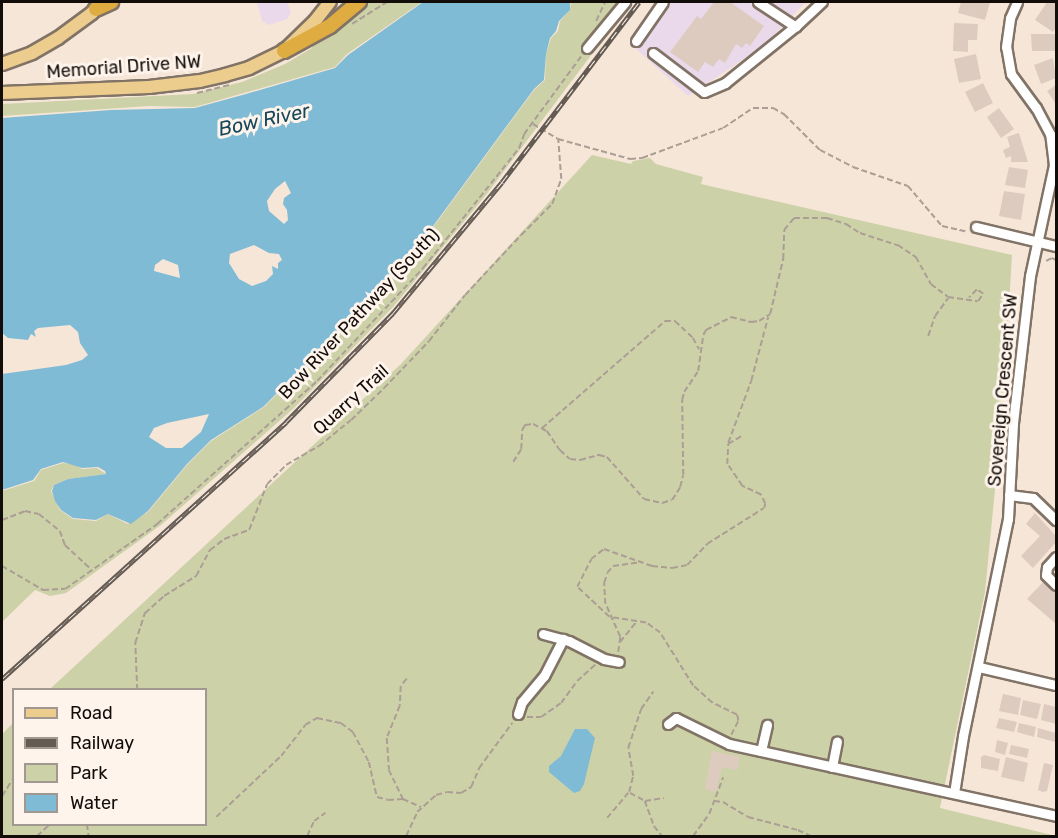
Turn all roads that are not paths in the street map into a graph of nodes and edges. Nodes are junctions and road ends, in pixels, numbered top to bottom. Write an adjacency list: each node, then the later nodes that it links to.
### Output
1 (330, 2): 12 (main road, Memorial Drive NW)
2 (359, 2): 12 (highway)
3 (625, 2): 11 (street)
4 (663, 2): 10 (street)
5 (758, 2): 9 (street)
6 (822, 2): 9 (street)
7 (1017, 2): 17 (street, Sovereign Crescent SW)
8 (104, 4): 14 (main road, Memorial Drive NW)
9 (796, 27): 13 (street)
10 (636, 41)
11 (587, 48)
12 (284, 51): 15 (main road, Memorial Drive NW)
13 (653, 53)
14 (2, 64)
15 (2, 93)
16 (976, 227): 17 (street)
17 (1037, 241): 18 (street); 19 (street, Sovereign Crescent SW)
18 (1056, 246)
19 (1009, 495): 20 (street); 26 (street, Sovereign Crescent SW)
20 (1056, 520)
21 (1056, 557): 22 (street)
22 (1056, 585)
23 (543, 634): 24 (street)
24 (563, 639): 25 (street); 28 (street)
25 (617, 662)
26 (979, 667): 27 (street); 34 (street, Sovereign Crescent SW)
27 (1056, 685)
28 (518, 714)
29 (668, 724): 32 (street)
30 (767, 725): 32 (street)
31 (837, 741): 33 (street)
32 (761, 751): 33 (street)
33 (832, 767): 34 (street)
34 (954, 793): 35 (street)
35 (1056, 816)

